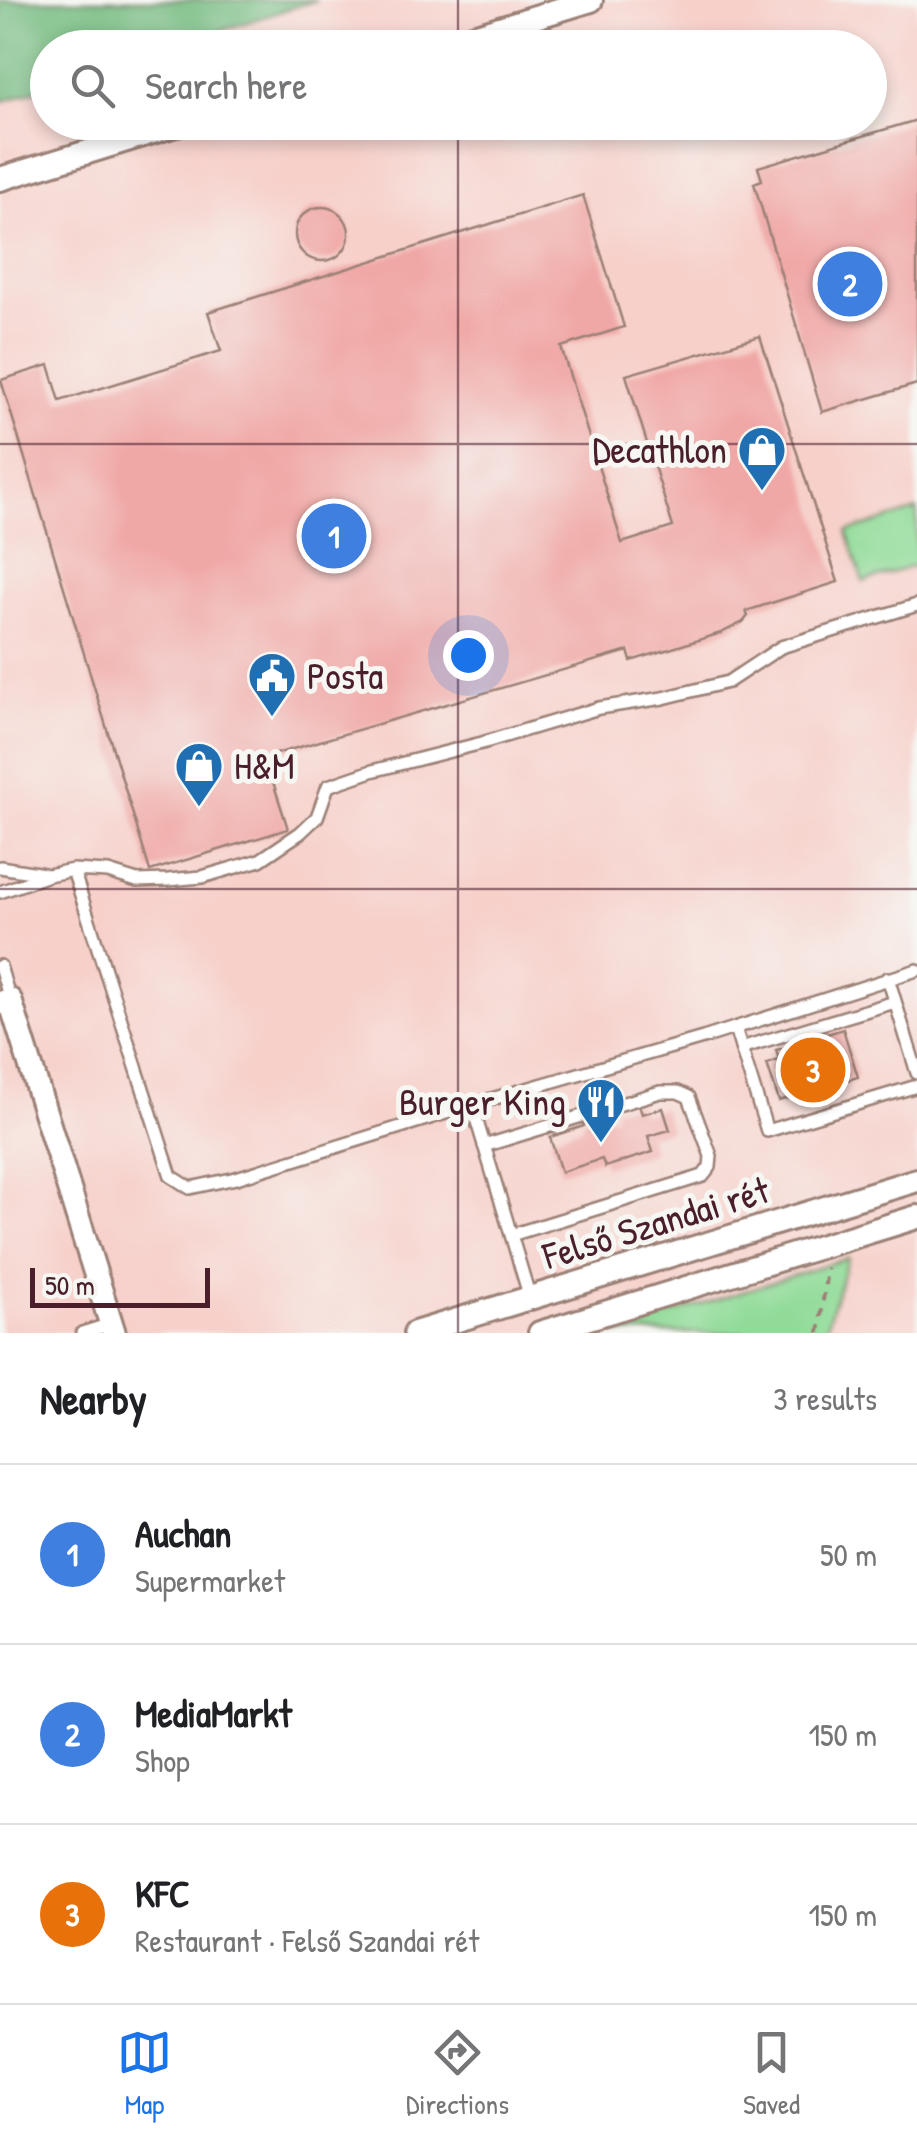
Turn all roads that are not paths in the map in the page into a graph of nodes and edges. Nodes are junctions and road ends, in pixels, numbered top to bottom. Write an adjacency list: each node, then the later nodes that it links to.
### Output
1 (591, 0): 2 (street)
2 (493, 30)
3 (126, 140): 4 (street)
4 (0, 179)
5 (917, 605): 7 (lane)
6 (0, 867): 8 (lane)
7 (72, 870): 8 (lane); 19 (lane)
8 (48, 875): 9 (lane)
9 (0, 892)
10 (0, 966): 13 (lane)
11 (917, 970): 12 (lane)
12 (888, 978): 14 (lane); 15 (lane)
13 (5, 1002): 25 (street)
14 (895, 1002): 16 (lane); 17 (lane)
15 (736, 1028): 16 (lane); 19 (lane)
16 (742, 1048): 18 (lane)
17 (917, 1073)
18 (917, 1086)
19 (472, 1105): 20 (lane)
20 (484, 1146): 23 (lane); 23 (lane)
21 (917, 1180): 24 (street, Felső Szandai rét)
22 (917, 1217): 28 (street)
23 (511, 1235): 24 (lane)
24 (530, 1298): 27 (street, Felső Szandai rét)
25 (112, 1328): 26 (lane)
26 (82, 1333)
27 (415, 1333)
28 (540, 1333)

